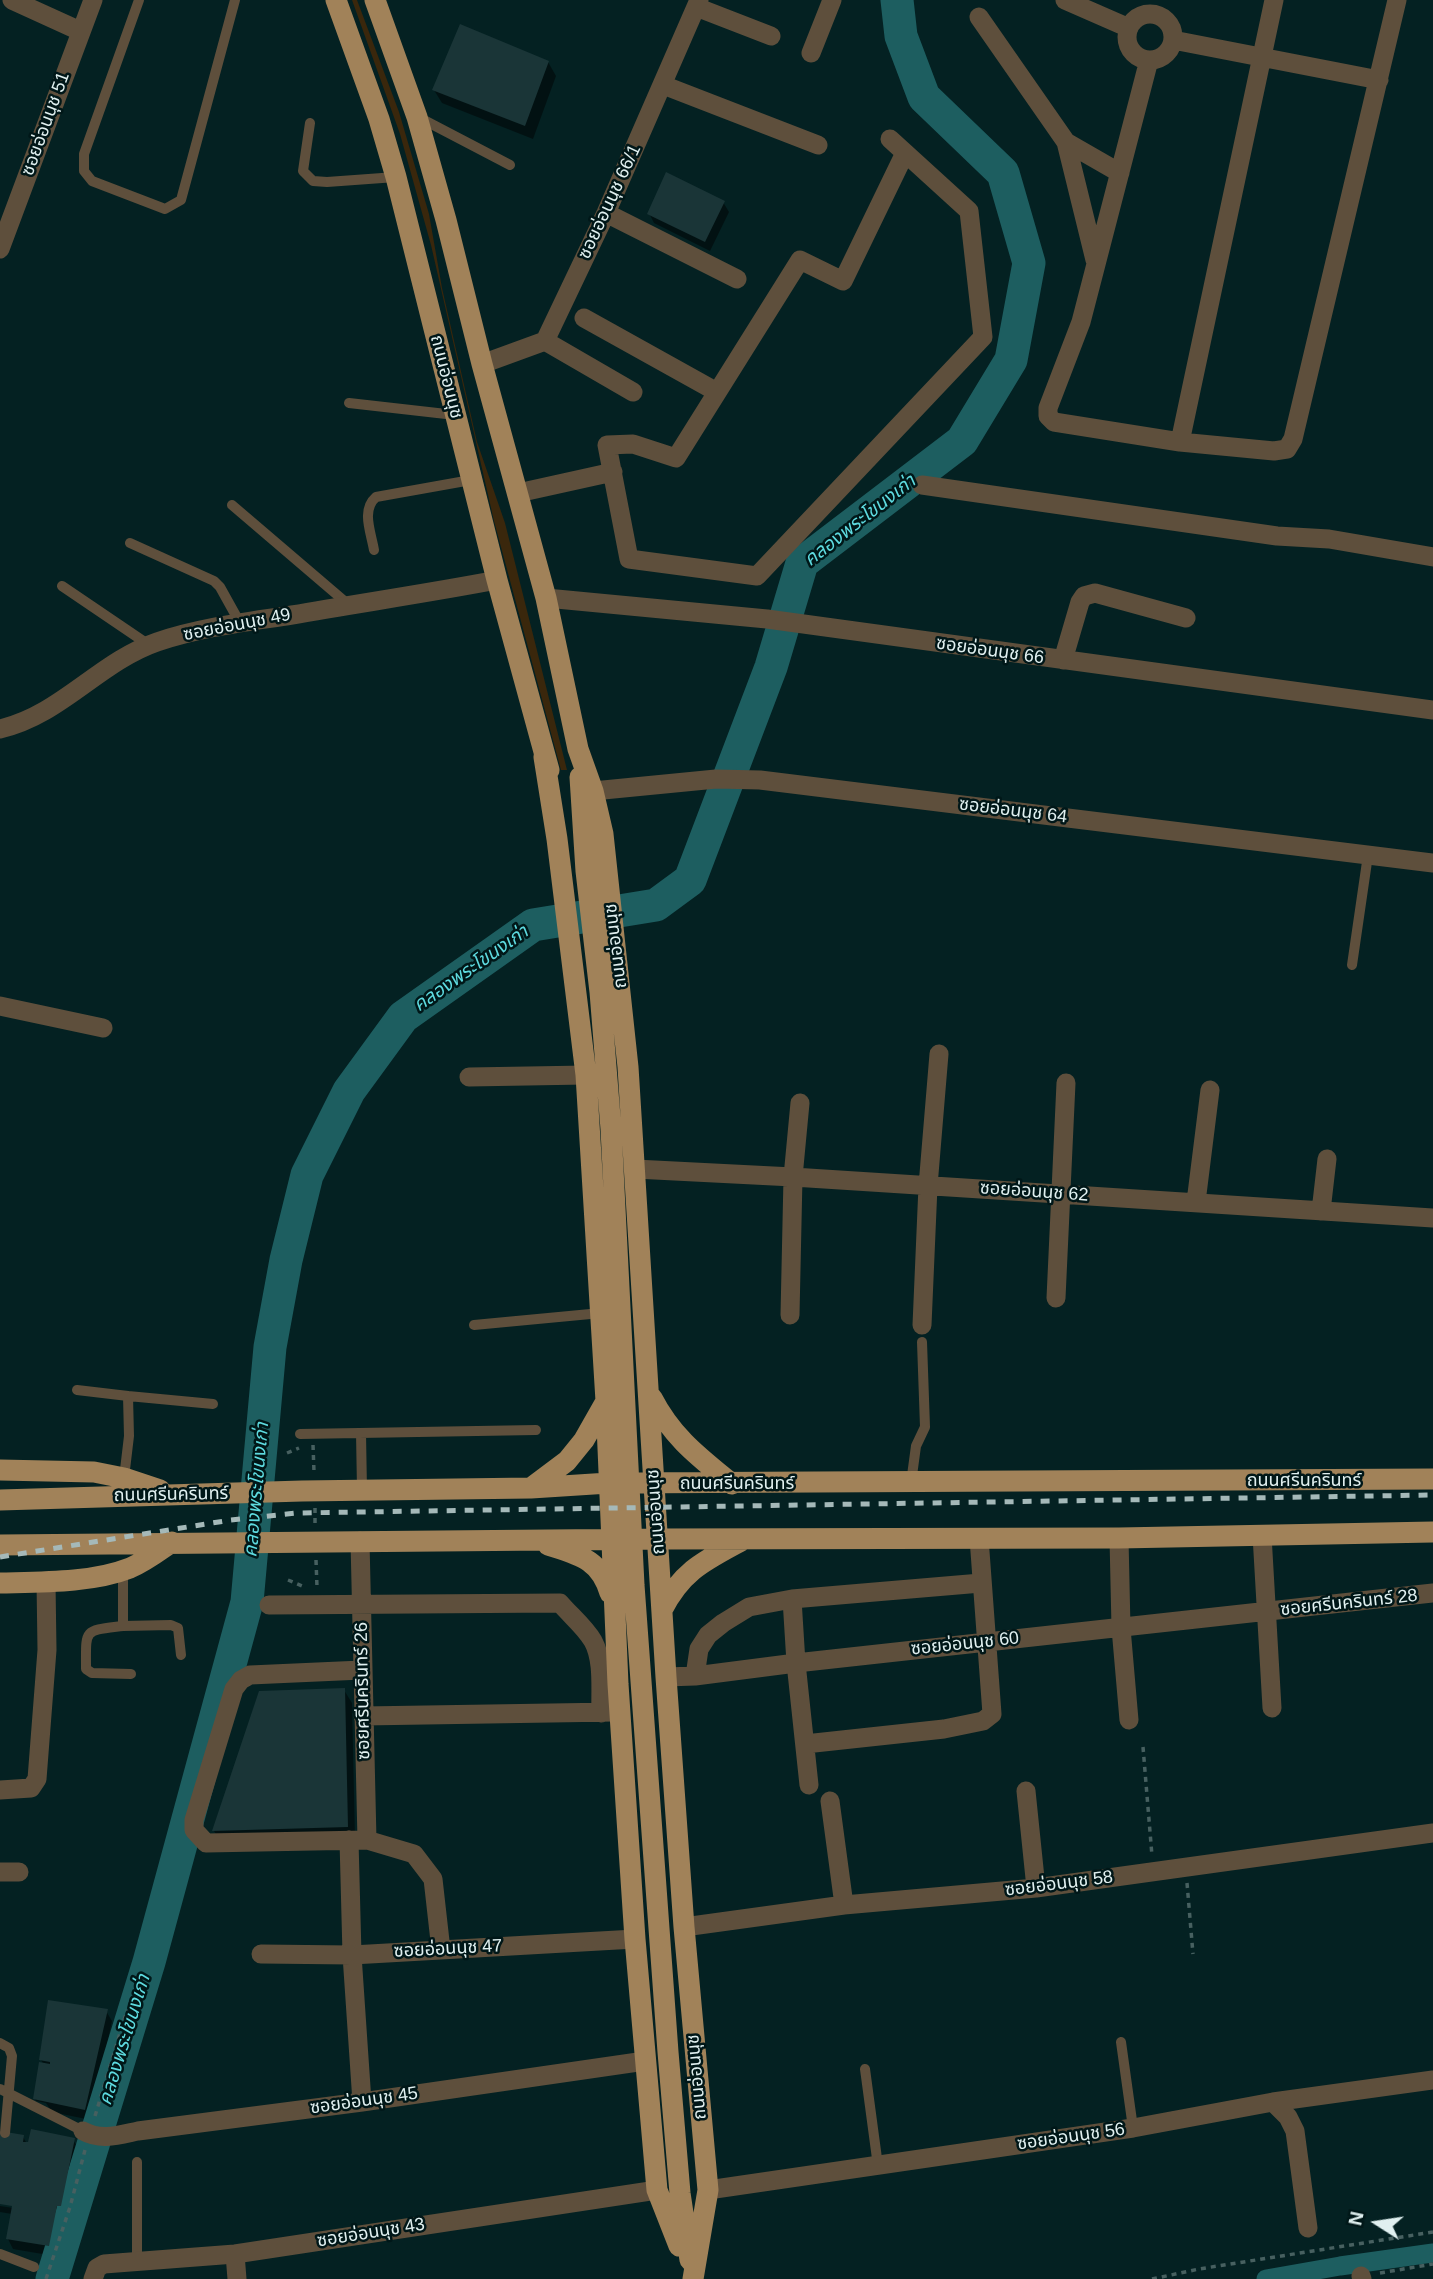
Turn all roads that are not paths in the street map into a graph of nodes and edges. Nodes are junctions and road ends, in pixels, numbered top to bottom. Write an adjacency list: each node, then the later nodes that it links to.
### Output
1 (12, 0): 15 (street)
2 (93, 0): 15 (street, ซอยอ่อนนุช 51)
3 (139, 0): 4 (lane)
4 (235, 0)
5 (336, 0): 31 (main road, ถนนอ่อนนุช)
6 (375, 0): 23 (main road, ถนนอ่อนนุช)
7 (832, 0): 18 (street)
8 (1065, 0): 14 (street)
9 (1274, 0): 19 (street)
10 (1397, 0): 21 (street)
11 (697, 4): 16 (street); 22 (street, ซอยอ่อนนุช 66/1)
12 (1158, 7): 14 (street); 17 (street)
13 (979, 17): 26 (street)
14 (1129, 28): 20 (street)
15 (80, 32): 33 (street, ซอยอ่อนนุช 51)
16 (771, 36)
17 (1173, 40): 19 (street); 20 (street)
18 (811, 53)
19 (1262, 59): 21 (street); 43 (street)
20 (1150, 60): 30 (street)
21 (1379, 80): 43 (street)
22 (663, 85): 27 (street); 32 (street, ซอยอ่อนนุช 66/1)
23 (417, 117): 29 (lane); 38 (main road, ถนนอ่อนนุช)
24 (310, 123): 31 (lane)
25 (890, 139): 28 (street)
26 (1066, 142): 30 (street); 34 (street)
27 (818, 145)
28 (905, 153): 40 (street); 44 (street)
29 (510, 165)
30 (1119, 173): 34 (street)
31 (396, 177): 42 (main road, ถนนอ่อนนุช)
32 (606, 213): 35 (street); 37 (street, ซอยอ่อนนุช 66/1)
33 (0, 249)
34 (1096, 265): 43 (street)
35 (737, 279)
36 (584, 318): 40 (street)
37 (545, 341): 38 (street); 39 (street)
38 (482, 363): 47 (main road, ถนนอ่อนนุช)
39 (633, 392)
40 (717, 392): 44 (street)
41 (349, 403): 42 (lane)
42 (455, 415): 45 (main road, ถนนอ่อนนุช)
43 (1180, 442)
44 (613, 472): 47 (street)
45 (471, 480): 50 (lane); 52 (main road, ถนนอ่อนนุช)
46 (922, 485): 51 (street)
47 (518, 494): 54 (main road, ถนนอ่อนนุช)
48 (232, 505): 55 (lane)
49 (130, 543): 57 (lane)
50 (374, 550)
51 (1433, 557)
52 (497, 580): 55 (street, ซอยอ่อนนุช 49); 63 (main road, ถนนอ่อนนุช)
53 (62, 586): 58 (lane)
54 (546, 598): 59 (street, ซอยอ่อนนุช 66); 62 (main road, ถนนอ่อนนุช)
55 (350, 605): 57 (street, ซอยอ่อนนุช 49)
56 (1186, 618): 59 (street)
57 (240, 623): 58 (street, ซอยอ่อนนุช 49)
58 (150, 646): 61 (street, ซอยอ่อนนุช 49)
59 (1063, 660): 60 (street, ซอยอ่อนนุช 66)
60 (1433, 710)
61 (0, 729)
62 (578, 749): 64 (main road, ถนนอ่อนนุช); 67 (main road, ถนนอ่อนนุช)
63 (544, 757): 67 (main road, ถนนอ่อนนุช); 72 (main road, ถนนอ่อนนุช)
64 (593, 791): 65 (street, ซอยอ่อนนุช 64); 78 (main road, ถนนอ่อนนุช)
65 (1368, 855): 66 (street, ซอยอ่อนนุช 64); 68 (lane)
66 (1433, 863)
67 (586, 871): 180 (main road, ถนนอ่อนนุช)
68 (1352, 965)
69 (0, 1006): 70 (street)
70 (103, 1028)
71 (939, 1054): 80 (street)
72 (586, 1075): 73 (street); 87 (main road, ถนนอ่อนนุช)
73 (470, 1077)
74 (1066, 1083): 81 (street)
75 (1210, 1090): 82 (street)
76 (800, 1103): 79 (street)
77 (1327, 1159): 83 (street)
78 (635, 1169): 79 (street, ซอยอ่อนนุช 62); 89 (main road, ถนนอ่อนนุช)
79 (793, 1177): 80 (street, ซอยอ่อนนุช 62); 86 (street)
80 (928, 1186): 81 (street, ซอยอ่อนนุช 62); 90 (street)
81 (1061, 1194): 82 (street, ซอยอ่อนนุช 62); 85 (street)
82 (1196, 1202): 83 (street, ซอยอ่อนนุช 62)
83 (1321, 1210): 84 (street, ซอยอ่อนนุช 62)
84 (1433, 1218)
85 (1056, 1298)
86 (790, 1315)
87 (602, 1320): 88 (lane); 89 (main road); 94 (main road, ถนนอ่อนนุช)
88 (474, 1325)
89 (645, 1325): 92 (main road, ถนนอ่อนนุช)
90 (922, 1333): 104 (lane)
91 (77, 1390): 93 (lane)
92 (650, 1393): 103 (main road, ถนนอ่อนนุช); 105 (main road)
93 (128, 1396): 95 (lane); 100 (lane)
94 (606, 1401): 102 (main road, ถนนอ่อนนุช); 106 (main road)
95 (213, 1404)
96 (536, 1430): 97 (lane)
97 (361, 1433): 98 (lane); 107 (lane)
98 (300, 1434)
99 (0, 1470): 100 (main road)
100 (124, 1478): 108 (main road)
101 (1433, 1479): 104 (main road, ถนนศรีนครินทร์)
102 (609, 1483): 103 (main road, ถนนศรีนครินทร์); 106 (main road, ถนนศรีนครินทร์); 114 (main road, ถนนอ่อนนุช)
103 (653, 1483): 105 (main road, ถนนศรีนครินทร์); 115 (main road, ถนนอ่อนนุช)
104 (911, 1483): 105 (main road, ถนนศรีนครินทร์)
105 (732, 1484)
106 (531, 1489): 107 (main road, ถนนศรีนครินทร์)
107 (362, 1491): 108 (main road, ถนนศรีนครินทร์)
108 (174, 1494): 109 (main road, ถนนศรีนครินทร์)
109 (0, 1500)
110 (1433, 1532): 111 (main road)
111 (1262, 1535): 113 (main road); 131 (street)
112 (979, 1538): 113 (main road); 117 (main road); 124 (street)
113 (1119, 1538): 133 (street)
114 (612, 1539): 115 (main road); 116 (main road); 129 (main road, ถนนอ่อนนุช)
115 (658, 1539): 117 (main road); 130 (main road, ถนนอ่อนนุช)
116 (530, 1540): 118 (main road); 129 (main road)
117 (743, 1540): 130 (main road)
118 (360, 1541): 119 (main road); 127 (street, ซอยศรีนครินทร์ 26)
119 (172, 1542): 120 (main road); 121 (main road)
120 (0, 1545)
121 (123, 1570): 122 (main road); 132 (lane)
122 (46, 1582): 123 (main road); 148 (street)
123 (0, 1583)
124 (981, 1583): 126 (street); 134 (street)
125 (1433, 1593): 131 (street, ซอยศรีนครินทร์ 28)
126 (792, 1599): 136 (street); 139 (street)
127 (361, 1604): 128 (street); 137 (street, ซอยศรีนครินทร์ 26); 143 (street)
128 (269, 1605)
129 (615, 1611): 141 (main road, ถนนอ่อนนุช)
130 (662, 1611): 140 (main road, ถนนอ่อนนุช)
131 (1265, 1612): 133 (street, ซอยอ่อนนุช 60); 142 (street)
132 (123, 1626): 135 (lane); 138 (lane)
133 (1121, 1628): 134 (street, ซอยอ่อนนุช 60); 145 (street)
134 (988, 1642): 136 (street, ซอยอ่อนนุช 60); 146 (street)
135 (181, 1655)
136 (796, 1663): 139 (street, ซอยอ่อนนุช 60); 146 (street)
137 (362, 1670): 144 (street, ซอยศรีนครินทร์ 26); 152 (street)
138 (131, 1674)
139 (695, 1676): 140 (street, ซอยอ่อนนุช 60)
140 (666, 1677): 141 (main road); 155 (main road, ถนนอ่อนนุช)
141 (618, 1684): 143 (main road, ถนนอ่อนนุช)
142 (1272, 1708)
143 (611, 1712): 144 (street); 156 (main road, ถนนอ่อนนุช)
144 (363, 1716): 152 (street, ซอยศรีนครินทร์ 26)
145 (1129, 1720)
146 (805, 1744): 147 (street)
147 (809, 1785)
148 (0, 1790)
149 (1026, 1791): 153 (street)
150 (831, 1801): 154 (street)
151 (1433, 1833): 153 (street, ซอยอ่อนนุช 58)
152 (358, 1840): 157 (street); 159 (street, ซอยศรีนครินทร์ 26)
153 (1036, 1888): 154 (street, ซอยอ่อนนุช 58)
154 (844, 1905): 155 (street, ซอยอ่อนนุช 58)
155 (684, 1927): 174 (main road, ถนนอ่อนนุช)
156 (635, 1938): 157 (street, ซอยอ่อนนุช 47); 162 (main road, ถนนอ่อนนุช)
157 (441, 1950): 159 (street, ซอยอ่อนนุช 47)
158 (261, 1954): 159 (street, ซอยอ่อนนุช 47)
159 (352, 1955): 166 (street, ซอยศรีนครินทร์ 26)
160 (1121, 2042): 168 (lane)
161 (0, 2043): 165 (lane)
162 (645, 2061): 166 (street, ซอยอ่อนนุช 45); 173 (main road, ถนนอ่อนนุช)
163 (865, 2069): 172 (lane)
164 (1433, 2080): 167 (street, ซอยอ่อนนุช 56)
165 (5, 2092): 169 (lane); 170 (lane)
166 (362, 2102): 170 (street, ซอยอ่อนนุช 45)
167 (1273, 2102): 168 (street, ซอยอ่อนนุช 56); 175 (street)
168 (1133, 2128): 172 (street, ซอยอ่อนนุช 56)
169 (5, 2133)
170 (96, 2134)
171 (137, 2162): 178 (lane)
172 (878, 2166): 174 (street, ซอยอ่อนนุช 56)
173 (657, 2190): 177 (street, ซอยอ่อนนุช 43); 180 (main road, ถนนอ่อนนุช)
174 (708, 2190): 180 (main road, ถนนอ่อนนุช)
175 (1308, 2228)
176 (0, 2253): 179 (lane)
177 (236, 2254): 178 (street, ซอยอ่อนนุช 43); 182 (street)
178 (137, 2261): 181 (street, ซอยอ่อนนุช 43)
179 (34, 2267)
180 (692, 2278)
181 (93, 2279)
182 (237, 2279)

